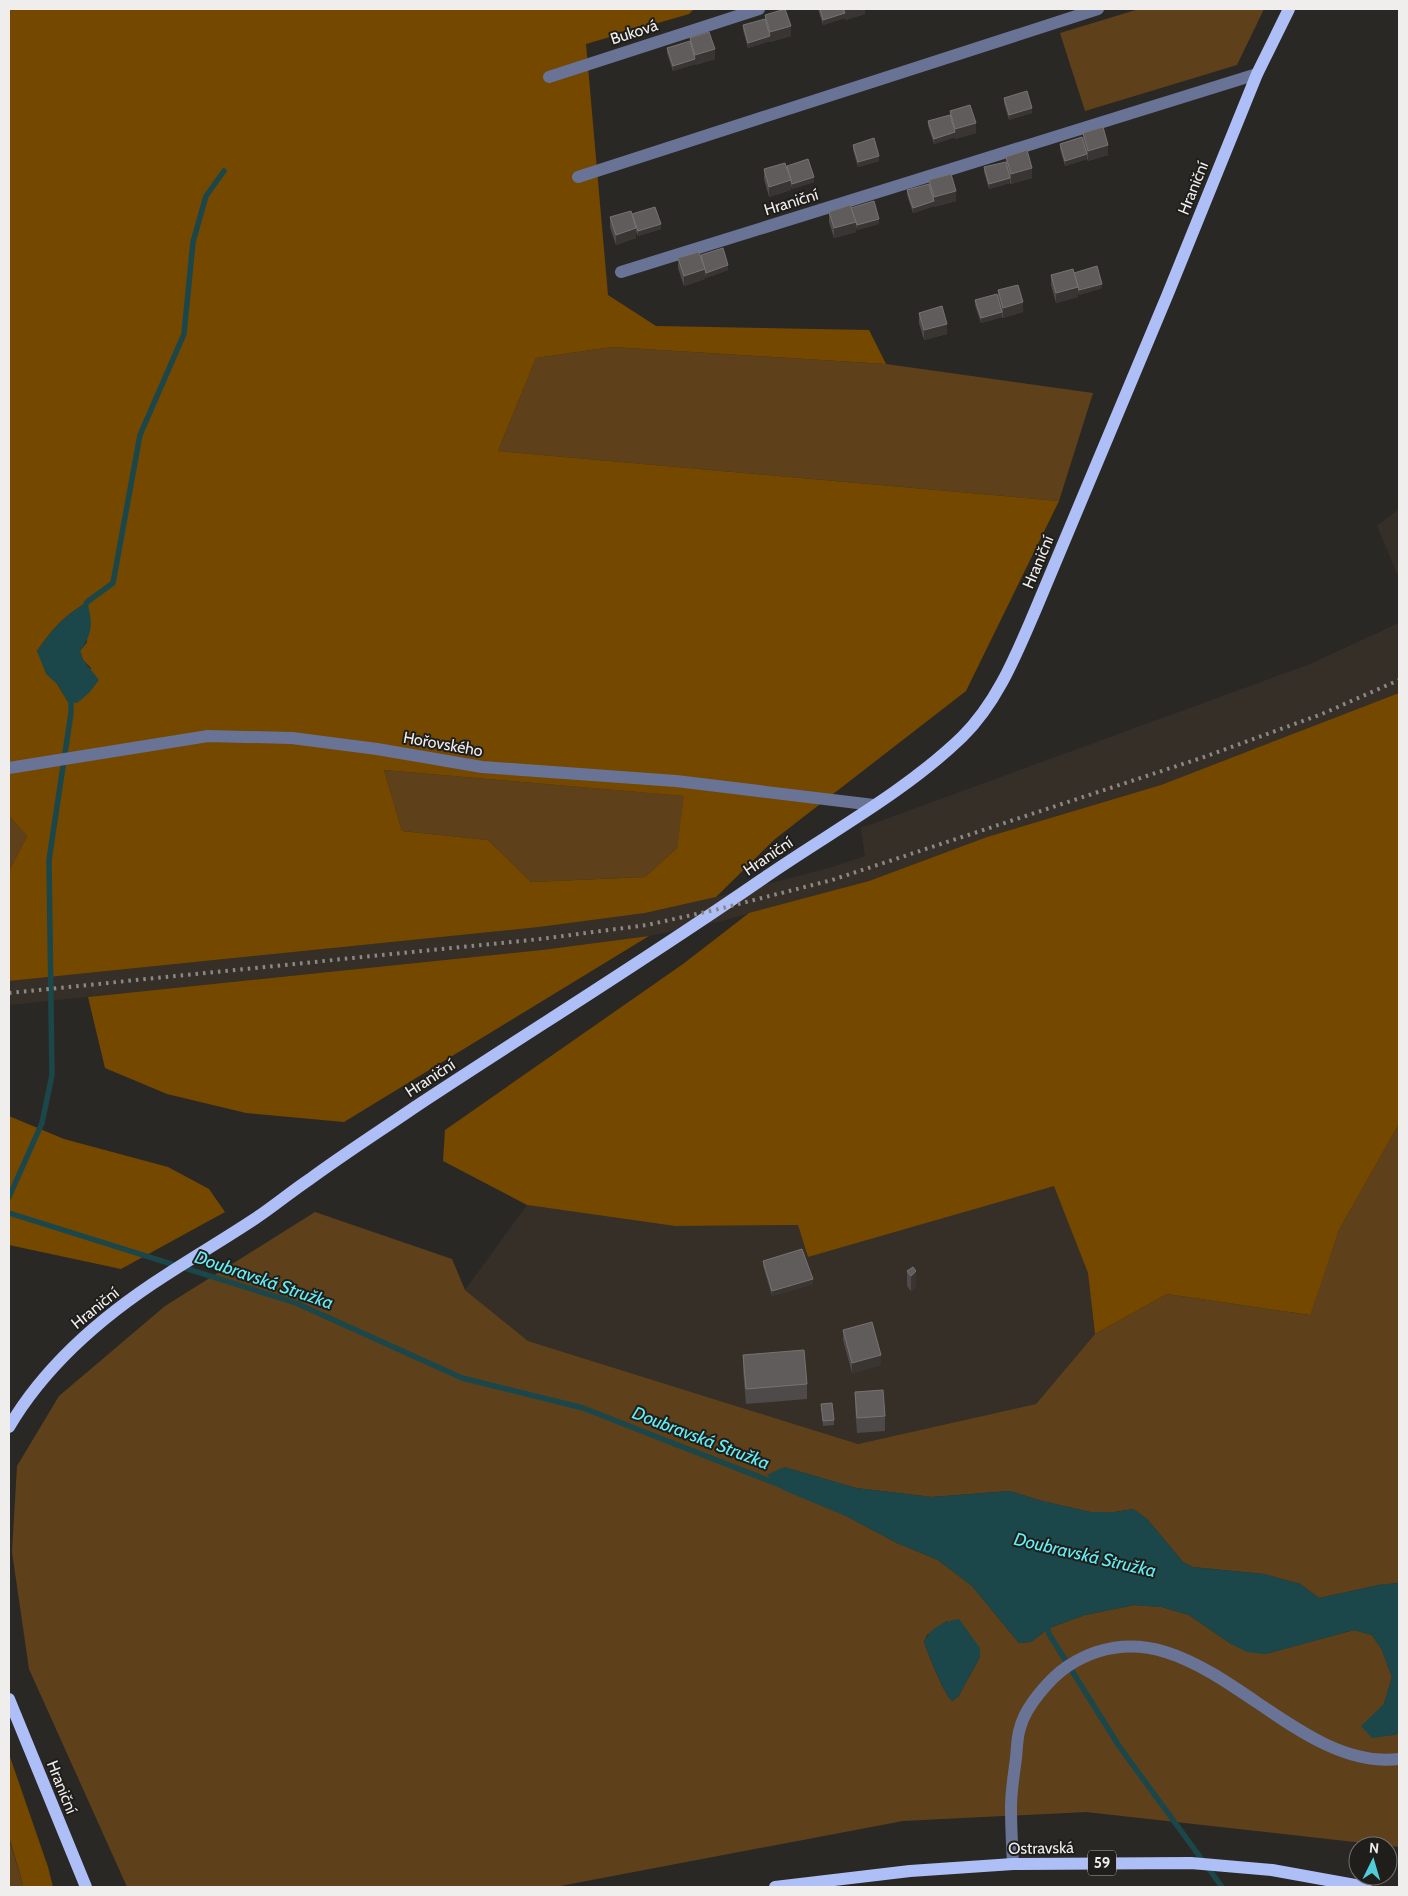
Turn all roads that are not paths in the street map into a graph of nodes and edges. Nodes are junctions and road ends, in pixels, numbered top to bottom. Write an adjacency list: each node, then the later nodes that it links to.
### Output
1 (759, 9): 5 (street, Buková)
2 (1098, 9): 6 (street)
3 (1288, 9): 4 (main road, Hraniční)
4 (1257, 74): 7 (street, Hraniční); 9 (main road, Hraniční)
5 (549, 77)
6 (578, 177)
7 (621, 272)
8 (9, 768): 9 (street, Hořovského)
9 (874, 805): 10 (main road, Hraniční)
10 (9, 1427)
11 (9, 1699): 14 (main road, Hraniční)
12 (1399, 1759): 13 (street)
13 (1013, 1864): 15 (main road, Ostravská / 59); 16 (main road, Ostravská / 59)
14 (86, 1887)
15 (775, 1887)
16 (1366, 1887)

